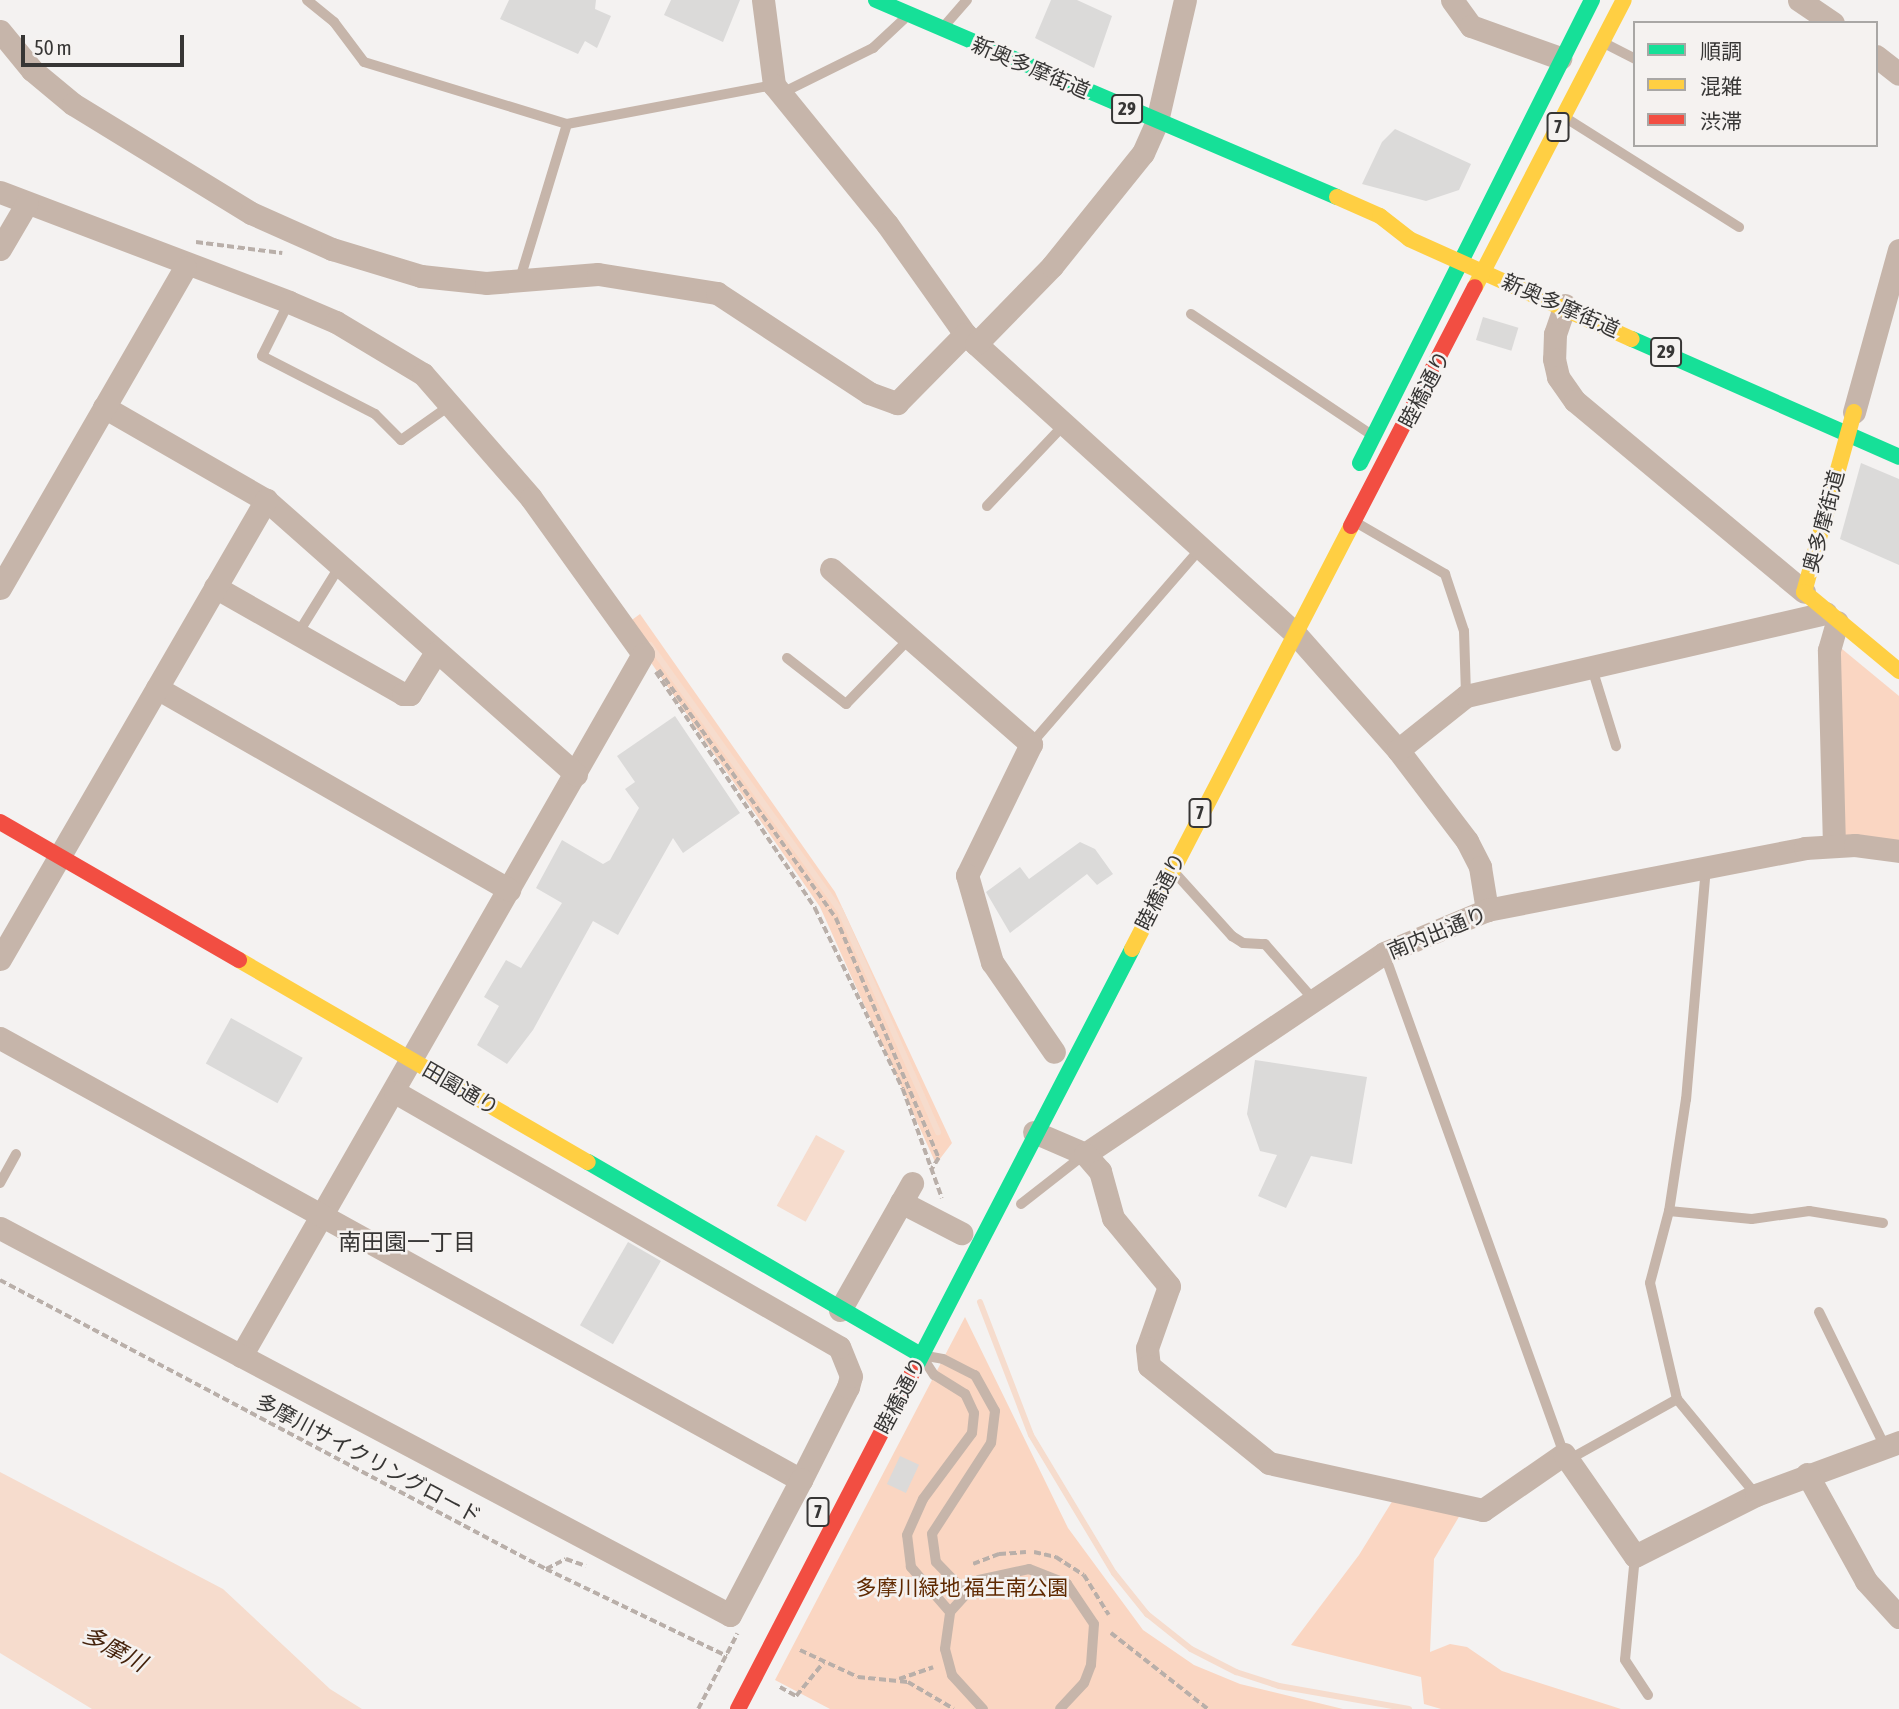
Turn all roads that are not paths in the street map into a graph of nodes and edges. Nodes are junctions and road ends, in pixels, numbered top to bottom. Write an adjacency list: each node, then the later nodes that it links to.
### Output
1 (307, 0): 22 (lane)
2 (763, 0): 19 (street)
3 (876, 0): 10 (main road, 新奥多摩街道 / 29)
4 (967, 0): 12 (lane)
5 (1185, 0): 21 (street)
6 (1452, 0): 15 (street)
7 (1592, 0): 15 (main road, 睦橋通り / 7)
8 (1624, 0): 14 (main road, 睦橋通り / 7)
9 (1799, 0): 11 (street)
10 (908, 14): 12 (main road, 新奥多摩街道 / 29); 19 (lane)
11 (1830, 21)
12 (942, 29): 21 (main road, 新奥多摩街道 / 29)
13 (0, 31): 35 (street)
14 (1603, 42): 16 (lane); 20 (main road, 睦橋通り / 7)
15 (1560, 58): 28 (main road, 睦橋通り / 7)
16 (1633, 58)
17 (1878, 58): 18 (street)
18 (1899, 74)
19 (778, 89): 22 (lane); 39 (street)
20 (1564, 117): 27 (lane); 31 (main road, 睦橋通り / 7)
21 (1157, 121): 25 (main road, 新奥多摩街道 / 29); 39 (street)
22 (567, 124): 35 (lane)
23 (0, 192): 24 (street)
24 (27, 202): 29 (street); 33 (street)
25 (1380, 216): 26 (main road, 新奥多摩街道 / 29); 32 (main road, 新奥多摩街道 / 29)
26 (1419, 219)
27 (1739, 227)
28 (1461, 238): 31 (main road, 新奥多摩街道); 32 (main road, 睦橋通り / 7)
29 (0, 249)
30 (1899, 250): 42 (street)
31 (1498, 256): 34 (main road, 睦橋通り / 7)
32 (1458, 262): 34 (main road, 新奥多摩街道 / 29); 46 (main road, 睦橋通り / 7)
33 (185, 267): 36 (street); 41 (street)
34 (1484, 272): 37 (main road, 新奥多摩街道 / 29); 47 (main road, 睦橋通り / 7)
35 (519, 283): 39 (street)
36 (289, 302): 40 (street); 40 (lane)
37 (1565, 305): 45 (main road, 新奥多摩街道 / 29); 58 (street)
38 (1191, 314): 46 (lane)
39 (971, 339): 44 (street)
40 (452, 404): 73 (street)
41 (104, 407): 50 (street); 57 (street)
42 (1848, 410): 43 (main road); 45 (main road, 奥多摩街道)
43 (1877, 422)
44 (1065, 425): 51 (lane); 53 (street)
45 (1846, 435): 48 (main road, 新奥多摩街道 / 29); 58 (main road, 奥多摩街道)
46 (1374, 437): 47 (lane); 49 (main road, 睦橋通り / 7)
47 (1392, 449): 52 (main road, 睦橋通り / 7)
48 (1899, 457)
49 (1351, 480)
50 (266, 500): 54 (street); 56 (street)
51 (987, 506)
52 (1352, 520): 60 (main road, 睦橋通り / 7); 69 (lane)
53 (1201, 548): 60 (street); 70 (lane)
54 (341, 564): 61 (lane); 64 (street)
55 (831, 569): 62 (street)
56 (215, 587): 61 (street); 68 (street)
57 (0, 588)
58 (1804, 592): 59 (main road, 奥多摩街道)
59 (1831, 617): 66 (street); 67 (main road, 奥多摩街道); 75 (street)
60 (1286, 618): 63 (main road, 睦橋通り / 7); 72 (street); 79 (main road, 睦橋通り / 7)
61 (297, 635): 64 (street)
62 (911, 637): 65 (lane); 70 (street)
63 (1268, 639)
64 (436, 652): 73 (street)
65 (787, 658)
66 (1591, 663): 69 (street); 71 (lane)
67 (1899, 671)
68 (157, 688): 77 (street); 80 (street)
69 (1466, 696): 72 (street)
70 (1031, 744): 87 (street)
71 (1616, 746)
72 (1398, 750): 81 (street)
73 (576, 774): 80 (street)
74 (0, 822): 77 (main road, 田園通り)
75 (1834, 846): 76 (street, 南内出通り); 78 (street, 南内出通り)
76 (1899, 851)
77 (60, 857): 83 (street); 88 (main road, 田園通り)
78 (1706, 867): 81 (street, 南内出通り); 95 (lane)
79 (1172, 869): 84 (lane); 90 (main road, 睦橋通り / 7)
80 (509, 890): 88 (street)
81 (1488, 910): 82 (street, 南内出通り)
82 (1384, 953): 84 (street, 南内出通り); 108 (lane)
83 (0, 959)
84 (1313, 999): 92 (street, 南内出通り)
85 (1065, 1031): 87 (main road)
86 (0, 1038): 96 (street)
87 (1051, 1058)
88 (413, 1060): 89 (street); 100 (main road, 田園通り)
89 (395, 1092): 96 (street); 110 (street)
90 (1034, 1132): 92 (street); 104 (main road, 睦橋通り / 7)
91 (16, 1154): 93 (lane)
92 (1085, 1154): 94 (lane); 108 (street)
93 (0, 1183)
94 (1021, 1204)
95 (1669, 1211): 97 (lane); 106 (lane)
96 (322, 1215): 105 (street); 110 (street)
97 (1883, 1223)
98 (0, 1228): 105 (street)
99 (961, 1233): 100 (street)
100 (841, 1310): 103 (main road, 田園通り)
101 (1819, 1312): 107 (lane)
102 (914, 1326): 103 (main road, 睦橋通り)
103 (900, 1351): 104 (main road, 田園通り)
104 (920, 1355): 113 (lane); 114 (lane); 118 (main road, 睦橋通り / 7)
105 (241, 1356): 110 (street)
106 (1677, 1399): 108 (lane); 111 (lane)
107 (1892, 1445): 109 (street)
108 (1566, 1457): 112 (street)
109 (1807, 1474): 111 (street); 115 (street)
110 (801, 1480)
111 (1756, 1495): 112 (street)
112 (1635, 1556): 116 (lane)
113 (965, 1592): 114 (lane); 117 (lane)
114 (950, 1612): 119 (lane)
115 (1899, 1618)
116 (1648, 1695)
117 (1065, 1708)
118 (738, 1709)
119 (983, 1709)

